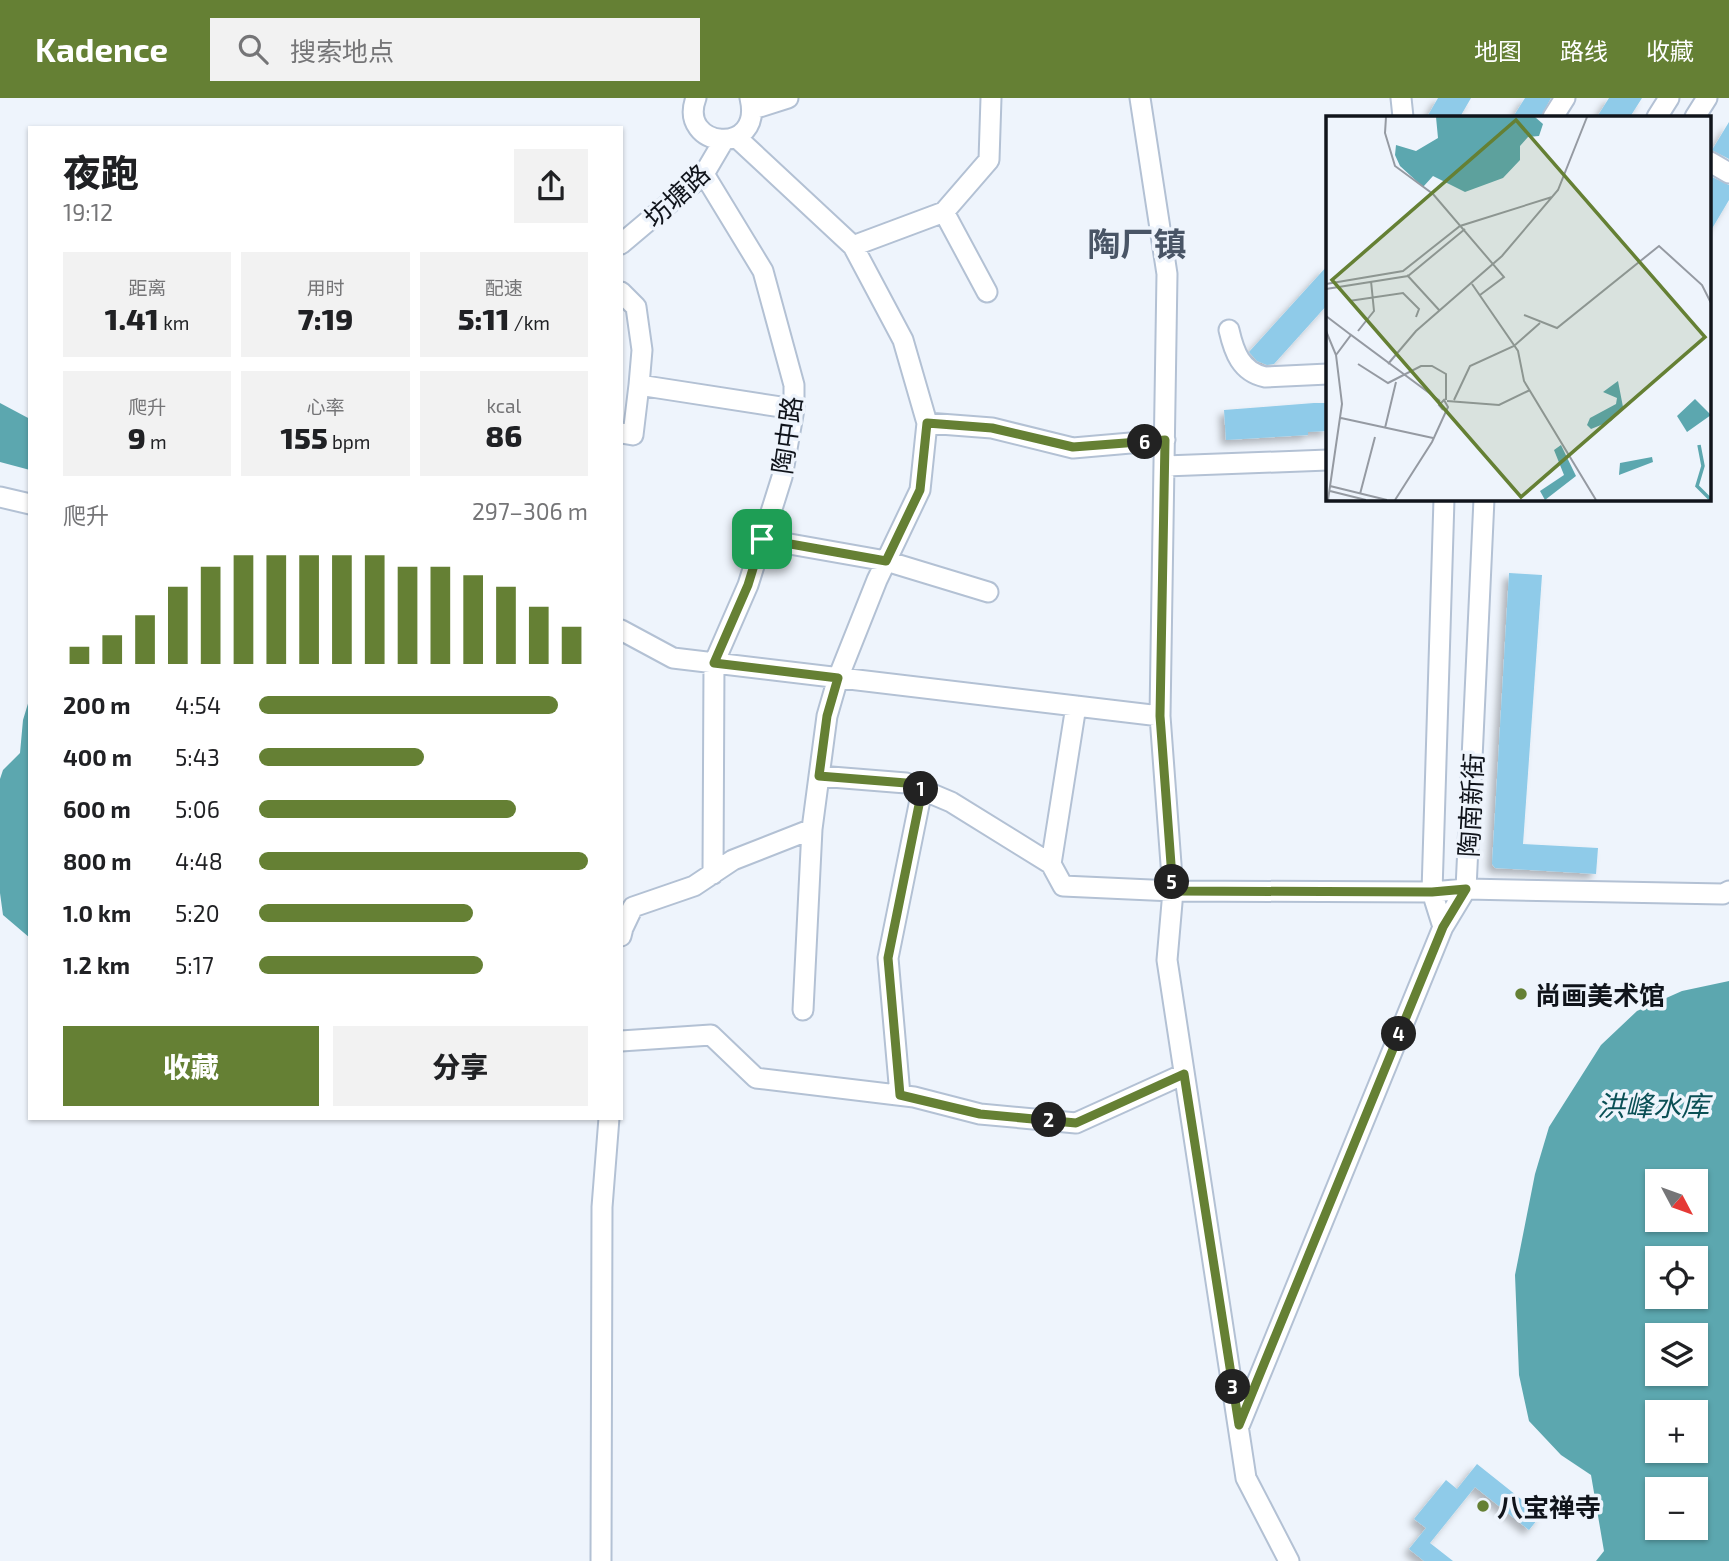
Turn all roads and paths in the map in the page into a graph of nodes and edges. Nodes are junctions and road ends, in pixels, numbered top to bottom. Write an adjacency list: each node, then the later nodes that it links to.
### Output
1 (696, 98): 14 (street)
2 (788, 98): 9 (street)
3 (991, 98): 18 (street)
4 (1140, 98): 29 (street)
5 (1401, 98): 10 (street)
6 (1565, 98): 11 (street)
7 (1669, 98): 12 (street)
8 (1707, 98): 13 (street)
9 (752, 104): 14 (street, 坊塘路)
10 (1403, 116)
11 (1554, 116)
12 (1658, 116)
13 (1696, 116)
14 (730, 139): 17 (street, 坊塘路); 20 (street)
15 (1712, 163): 16 (street)
16 (1729, 173)
17 (704, 174): 19 (street, 坊塘路); 26 (street, 陶中路)
18 (944, 212): 20 (street); 21 (street)
19 (623, 242)
20 (853, 246): 27 (street)
21 (986, 292)
22 (623, 294): 25 (street)
23 (1229, 330): 24 (street)
24 (1326, 374)
25 (639, 385): 26 (street); 28 (street)
26 (794, 409): 36 (street, 陶中路)
27 (927, 423): 29 (street); 37 (street)
28 (623, 433)
29 (1165, 440): 31 (street)
30 (1326, 460): 31 (street)
31 (1165, 466): 43 (street)
32 (0, 497): 35 (street)
33 (1444, 500): 52 (street, 陶南新街)
34 (1484, 500): 49 (street, 陶南新街)
35 (28, 504)
36 (762, 539): 37 (street); 40 (street, 陶中路)
37 (886, 561): 38 (street); 41 (street)
38 (988, 592)
39 (623, 631): 40 (street)
40 (714, 663): 41 (street); 48 (street, 陶中路)
41 (838, 678): 42 (street); 44 (street)
42 (1076, 706): 43 (street); 47 (street)
43 (1160, 716): 50 (street)
44 (819, 776): 45 (street); 46 (street)
45 (922, 790): 47 (street); 58 (street)
46 (812, 830): 48 (street); 55 (street)
47 (1051, 864): 50 (street)
48 (713, 873): 54 (street)
49 (1466, 889): 51 (street); 52 (street); 53 (street, 陶南新街)
50 (1173, 891): 52 (street); 57 (street)
51 (1729, 891)
52 (1432, 892): 53 (street, 陶南新街)
53 (1443, 927): 60 (street)
54 (623, 931)
55 (803, 1010)
56 (623, 1041): 58 (street)
57 (1184, 1074): 58 (street); 60 (street)
58 (900, 1095)
59 (609, 1120): 61 (street)
60 (1239, 1425): 62 (street)
61 (601, 1561)
62 (1289, 1561)

